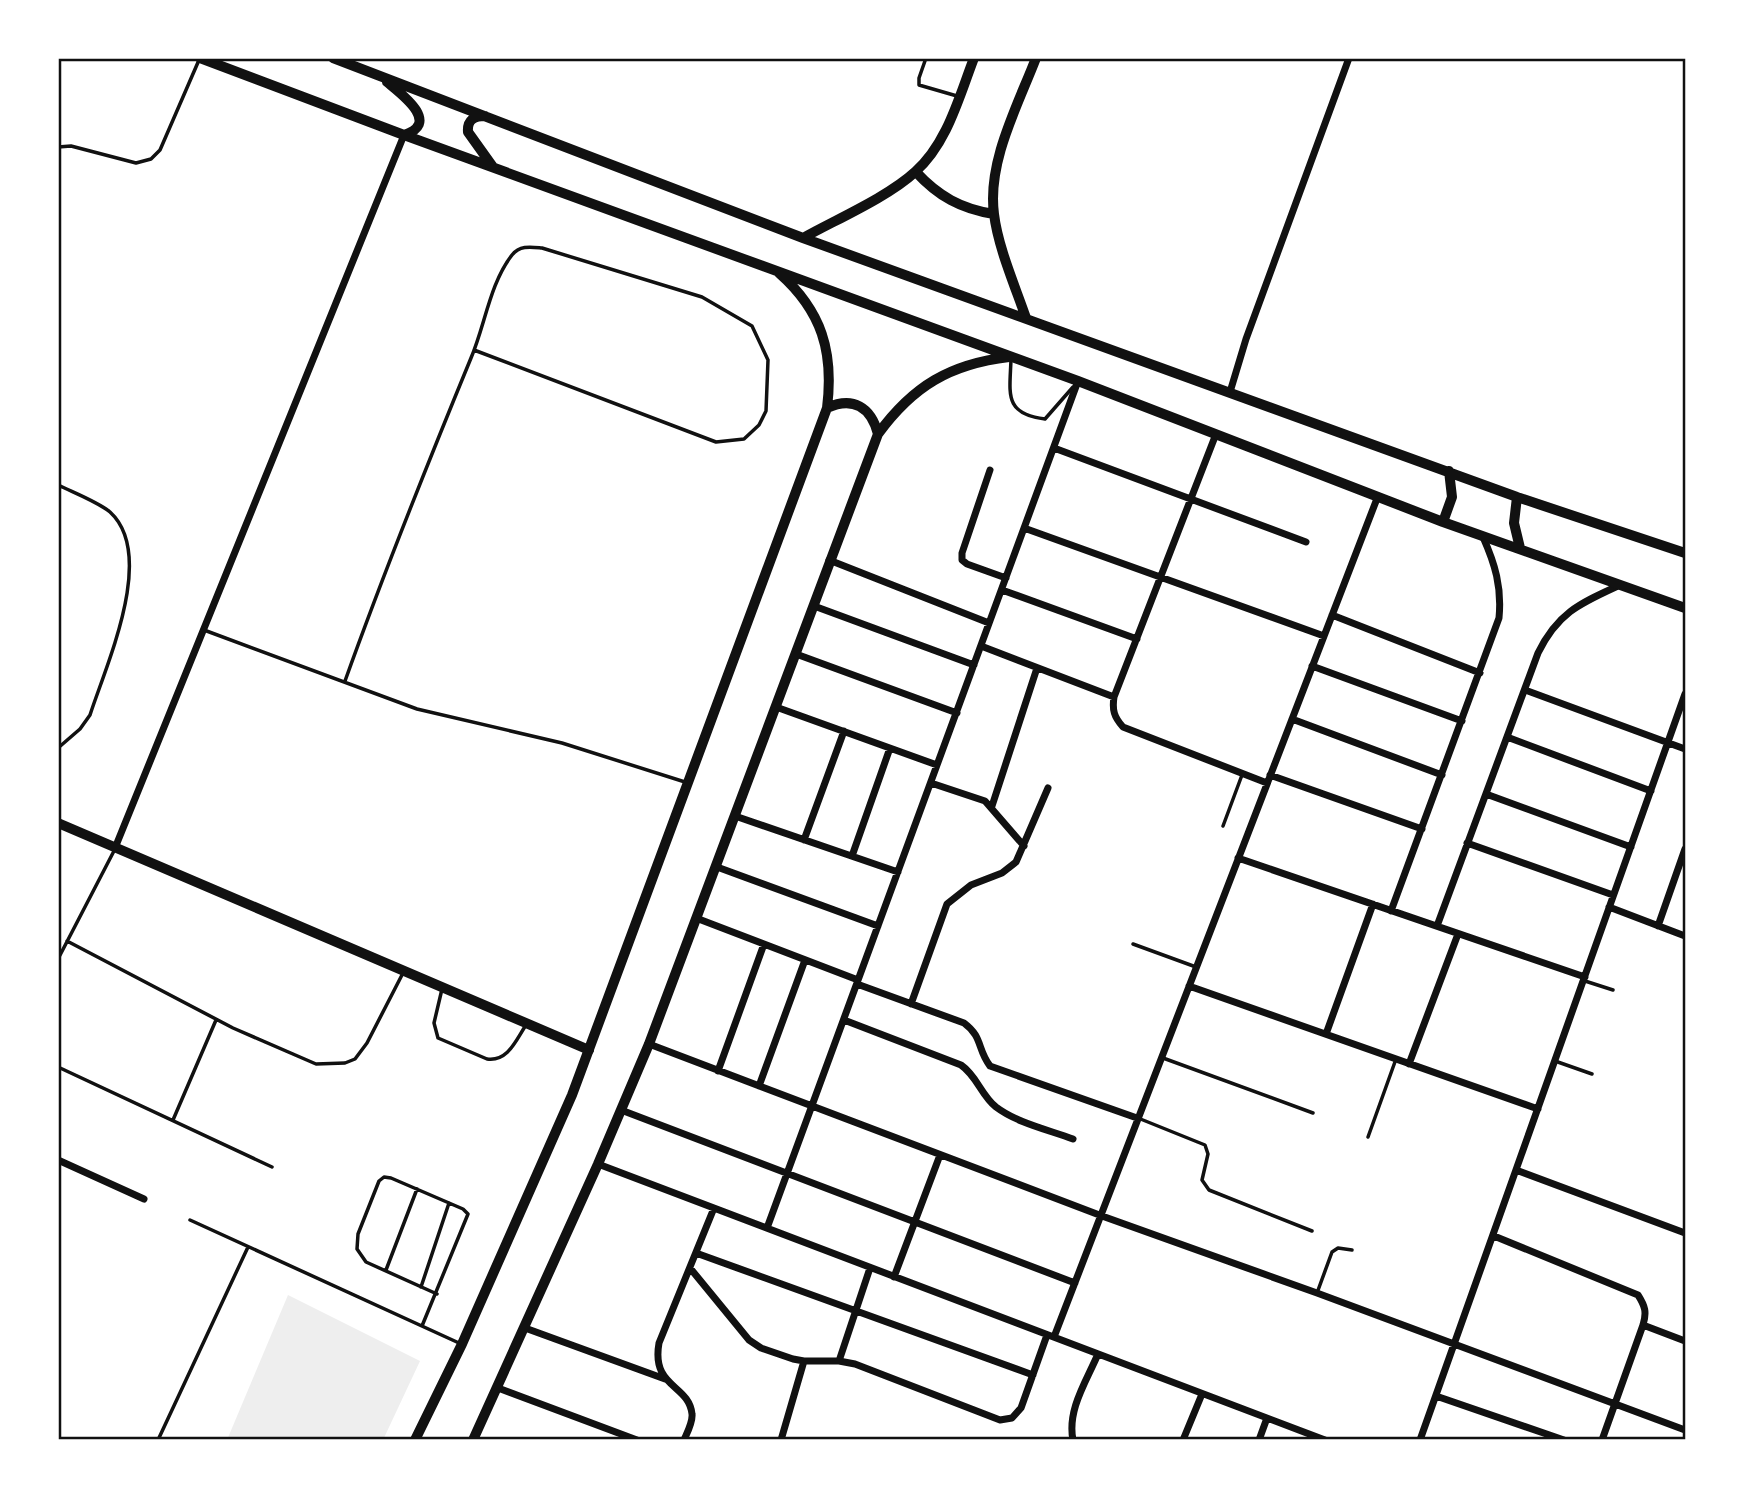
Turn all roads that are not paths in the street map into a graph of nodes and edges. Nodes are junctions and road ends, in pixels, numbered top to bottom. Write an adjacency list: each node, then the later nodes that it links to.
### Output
1 (200, 58): 10 (main road); 11 (lane)
2 (333, 58): 7 (main road)
3 (926, 58): 8 (lane)
4 (974, 58): 8 (main road)
5 (1036, 58): 14 (main road)
6 (1349, 58): 21 (street)
7 (380, 77): 9 (main road); 10 (main road)
8 (959, 97): 13 (main road)
9 (487, 117): 12 (main road); 15 (main road)
10 (404, 135): 12 (main road); 47 (street)
11 (58, 147)
12 (493, 167): 16 (main road)
13 (916, 172): 14 (main road); 15 (main road)
14 (993, 214): 17 (main road)
15 (803, 238): 17 (main road)
16 (774, 269): 19 (main road); 22 (main road)
17 (1026, 318): 21 (main road)
18 (474, 350): 18 (lane); 56 (lane)
19 (1011, 357): 20 (main road); 20 (lane); 24 (main road)
20 (1078, 381): 23 (main road); 25 (street)
21 (1230, 391): 27 (main road)
22 (827, 408): 24 (main road); 74 (main road)
23 (1216, 434): 29 (main road); 31 (street)
24 (878, 435): 38 (main road)
25 (1054, 448): 31 (street); 33 (street)
26 (990, 470): 39 (street)
27 (1449, 471): 30 (main road); 32 (main road)
28 (58, 485): 67 (lane)
29 (1378, 496): 32 (main road); 45 (street)
30 (1517, 497): 36 (main road); 37 (main road)
31 (1191, 499): 35 (street); 40 (street)
32 (1443, 522): 34 (main road)
33 (1024, 528): 39 (street); 40 (street)
34 (1483, 537): 36 (main road); 55 (street)
35 (1306, 542)
36 (1520, 548): 41 (main road)
37 (1685, 553)
38 (829, 560): 43 (main road); 46 (street)
39 (1006, 578): 42 (street)
40 (1161, 578): 48 (street); 49 (street)
41 (1622, 584): 44 (main road); 57 (street)
42 (1002, 590): 46 (street); 49 (street)
43 (814, 606): 51 (main road); 52 (street)
44 (1685, 608)
45 (1332, 615): 48 (street); 55 (street)
46 (989, 624): 50 (street)
47 (204, 629): 56 (lane); 88 (street)
48 (1324, 636): 53 (street)
49 (1137, 639): 59 (street)
50 (981, 646): 52 (street); 54 (street)
51 (796, 654): 60 (main road); 61 (street)
52 (974, 666): 61 (street)
53 (1312, 666): 62 (street); 63 (street)
54 (1037, 668): 59 (street); 79 (street)
55 (1480, 673): 63 (street)
56 (345, 681): 74 (lane)
57 (1525, 690): 65 (street); 66 (street)
58 (1685, 694): 66 (street)
59 (1114, 697): 71 (street)
60 (776, 707): 64 (street); 80 (main road)
61 (957, 713): 70 (street)
62 (1292, 719): 72 (street); 73 (street)
63 (1462, 720): 72 (street)
64 (844, 732): 68 (street); 84 (street)
65 (1507, 737): 77 (street); 78 (street)
66 (1668, 743): 69 (street); 77 (street)
67 (58, 748)
68 (890, 748): 70 (street); 90 (street)
69 (1685, 749)
70 (937, 765): 75 (street)
71 (1243, 774): 73 (street); 82 (lane)
72 (1442, 775): 83 (street)
73 (1269, 779): 83 (street); 91 (street)
74 (688, 783): 123 (main road)
75 (931, 783): 79 (street); 94 (street)
76 (1048, 788): 86 (street)
77 (1651, 791): 87 (street)
78 (1486, 794): 85 (street); 87 (street)
79 (992, 806): 86 (street)
80 (735, 816): 84 (street); 92 (main road)
81 (58, 823): 88 (street)
82 (1223, 825)
83 (1422, 829): 98 (street)
84 (804, 840): 90 (street)
85 (1468, 843): 95 (street); 101 (street)
86 (1024, 846): 117 (street)
87 (1631, 847): 95 (street)
88 (115, 848): 105 (lane); 111 (street)
89 (1685, 849): 93 (street)
90 (852, 856): 94 (street)
91 (1238, 858): 96 (street); 110 (street)
92 (716, 866): 99 (main road); 100 (street)
93 (1682, 870): 102 (street)
94 (898, 872): 100 (street)
95 (1613, 895): 97 (street)
96 (1373, 904): 98 (street); 121 (street)
97 (1609, 907): 102 (street); 112 (street)
98 (1391, 911): 101 (street)
99 (696, 918): 106 (street); 122 (main road)
100 (878, 926): 113 (street)
101 (1437, 926): 103 (street)
102 (1658, 926): 104 (street)
103 (1458, 934): 112 (street); 127 (street)
104 (1685, 936)
105 (67, 941): 108 (lane); 118 (lane)
106 (764, 944): 109 (street); 129 (street)
107 (1133, 944): 110 (lane)
108 (58, 959)
109 (805, 960): 113 (street); 131 (street)
110 (1196, 967): 114 (street)
111 (404, 971): 115 (street); 118 (lane)
112 (1584, 979): 116 (lane); 126 (street)
113 (858, 982): 117 (street); 119 (street)
114 (1189, 986): 121 (street); 124 (street)
115 (443, 987): 120 (street); 120 (lane)
116 (1613, 990)
117 (911, 1004): 136 (street)
118 (216, 1020): 137 (lane)
119 (844, 1020): 132 (street); 139 (street)
120 (527, 1023): 123 (street)
121 (1326, 1034): 125 (street)
122 (649, 1044): 129 (street); 134 (main road)
123 (589, 1050): 174 (main road)
124 (1161, 1057): 135 (lane); 136 (street)
125 (1396, 1059): 127 (street); 138 (lane)
126 (1554, 1061): 130 (lane); 133 (street)
127 (1409, 1064): 133 (street)
128 (58, 1067): 137 (lane)
129 (718, 1070): 131 (street)
130 (1592, 1074)
131 (759, 1086): 132 (street)
132 (812, 1106): 140 (street); 145 (street)
133 (1538, 1109): 144 (street)
134 (621, 1111): 142 (main road); 145 (street)
135 (1313, 1113)
136 (1137, 1118): 150 (street); 154 (lane)
137 (173, 1119): 143 (lane)
138 (1368, 1137)
139 (1073, 1139)
140 (940, 1155): 150 (street); 152 (street)
141 (58, 1160): 147 (street)
142 (598, 1164): 149 (street); 171 (main road)
143 (272, 1167)
144 (1516, 1170): 155 (street); 156 (street)
145 (787, 1174): 152 (street); 153 (street)
146 (417, 1189): 148 (lane); 162 (lane); 162 (lane)
147 (144, 1199)
148 (449, 1203): 165 (lane); 167 (lane)
149 (714, 1208): 153 (street); 159 (street)
150 (1102, 1216): 164 (street); 166 (street)
151 (190, 1220): 157 (lane)
152 (914, 1222): 163 (street); 164 (street)
153 (767, 1228): 161 (street)
154 (1312, 1231)
155 (1685, 1233)
156 (1494, 1236): 169 (street); 175 (street)
157 (248, 1247): 170 (lane); 188 (lane)
158 (1352, 1250): 166 (lane)
159 (696, 1253): 160 (street); 168 (street)
160 (690, 1268): 177 (street); 180 (street)
161 (870, 1268): 163 (street); 168 (street)
162 (386, 1270): 165 (lane)
163 (894, 1276): 172 (street)
164 (1075, 1283): 172 (street)
165 (421, 1287): 167 (lane)
166 (1317, 1293): 175 (street)
167 (437, 1294): 170 (lane)
168 (855, 1311): 178 (street); 179 (street)
169 (1643, 1325): 173 (street); 184 (street)
170 (422, 1326): 174 (lane)
171 (525, 1328): 180 (street); 181 (main road)
172 (1051, 1336): 176 (street); 179 (street)
173 (1685, 1341)
174 (463, 1344): 189 (main road)
175 (1455, 1344): 183 (street); 184 (street)
176 (1098, 1354): 182 (street); 194 (street)
177 (804, 1361): 178 (street); 193 (street)
178 (839, 1361): 179 (street)
179 (1032, 1375)
180 (665, 1380): 192 (street)
181 (498, 1388): 190 (main road); 191 (street)
182 (1202, 1394): 185 (street); 195 (street)
183 (1436, 1395): 198 (street); 199 (street)
184 (1615, 1404): 186 (street); 200 (street)
185 (1266, 1418): 187 (street); 196 (street)
186 (1685, 1430)
187 (1316, 1439): 197 (street)
188 (158, 1440)
189 (415, 1440)
190 (474, 1440)
191 (637, 1440)
192 (684, 1440)
193 (781, 1440)
194 (1073, 1440)
195 (1183, 1440)
196 (1259, 1440)
197 (1325, 1440)
198 (1420, 1440)
199 (1564, 1440)
200 (1602, 1440)

